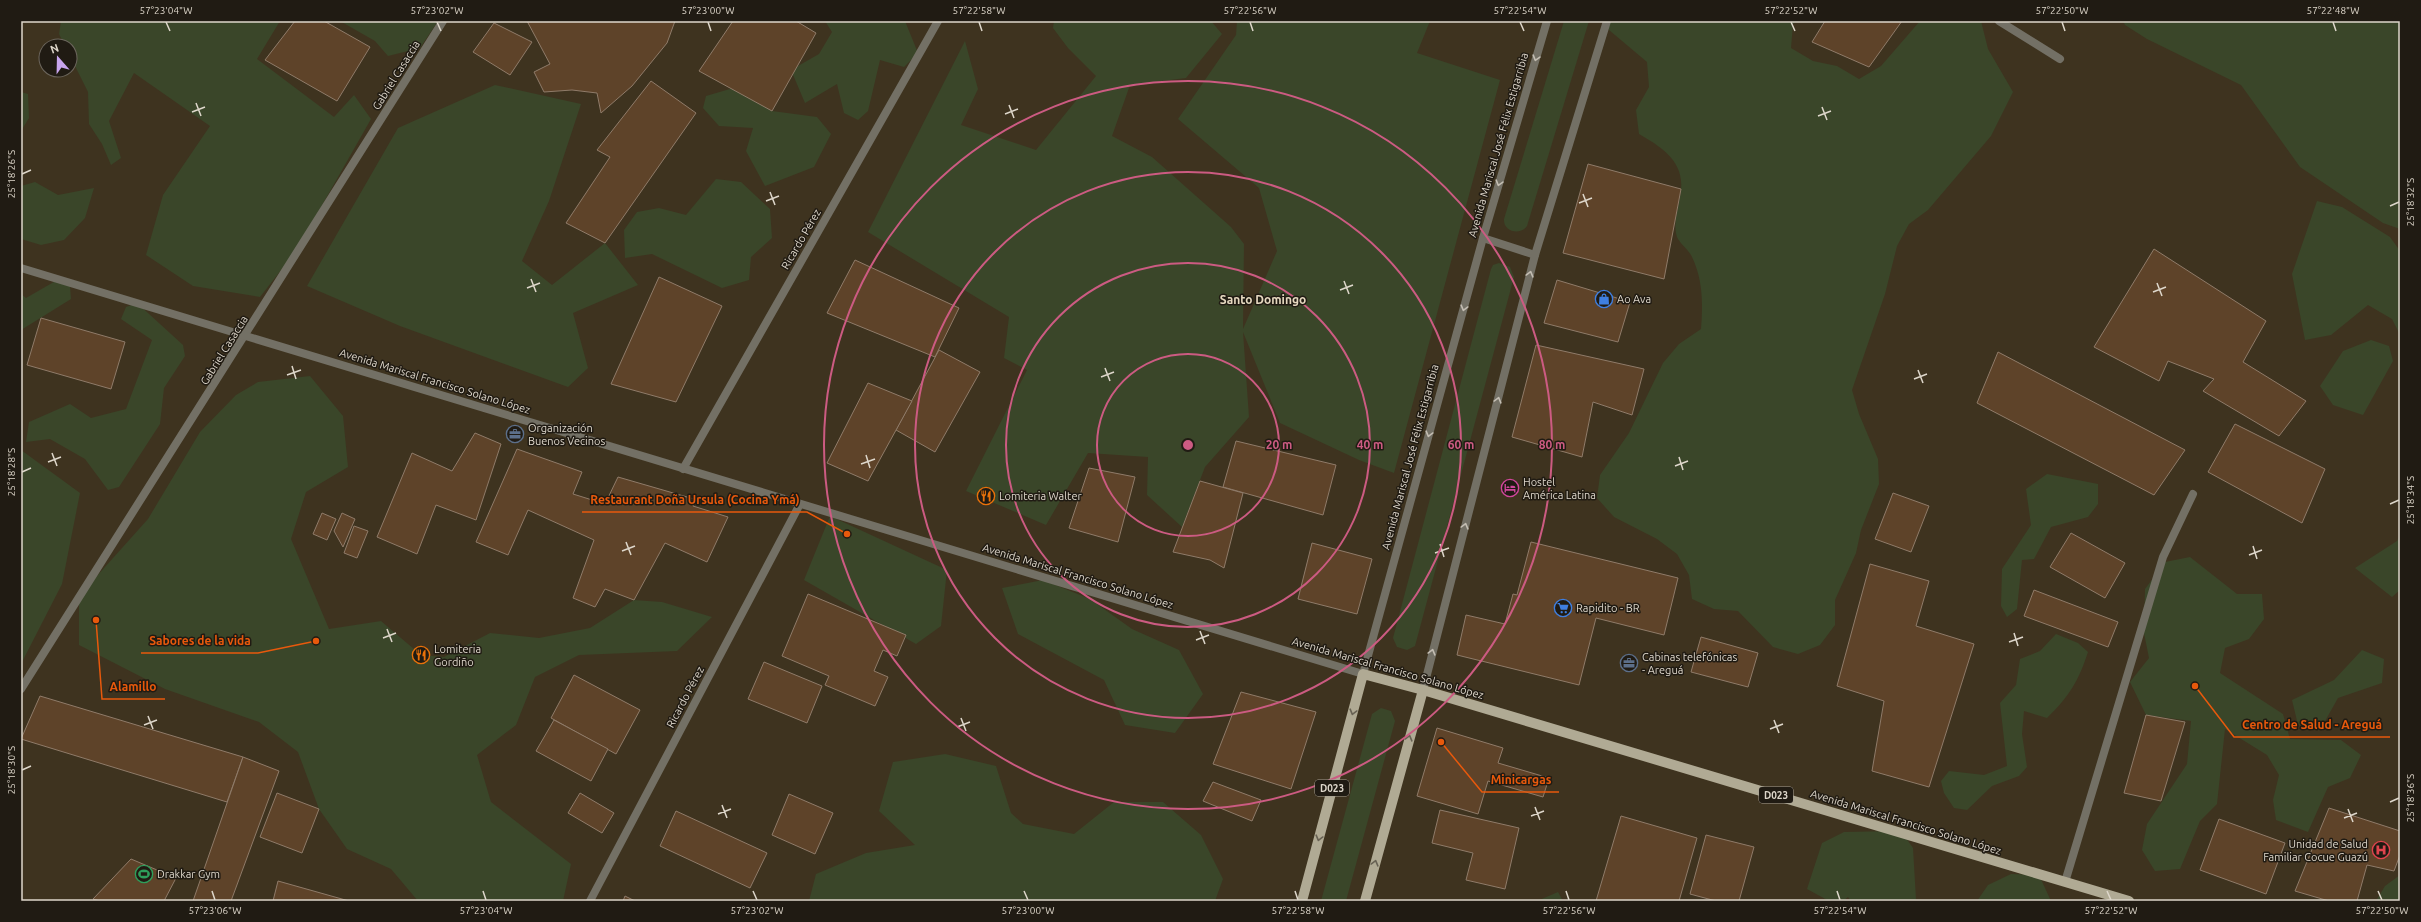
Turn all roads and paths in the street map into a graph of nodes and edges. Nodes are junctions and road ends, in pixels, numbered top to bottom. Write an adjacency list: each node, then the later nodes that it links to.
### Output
1 (443, 21): 10 (street, Gabriel Casaccia)
2 (938, 21): 11 (street, Ricardo Pérez)
3 (1547, 21): 7 (street, Avenida Mariscal José Félix Estigarribia, one-way to 7)
4 (1607, 21): 8 (street)
5 (1999, 21): 6 (street)
6 (2060, 59)
7 (1483, 238): 8 (street); 14 (street, Avenida Mariscal José Félix Estigarribia, one-way to 14)
8 (1535, 255): 16 (street, one-way to 8)
9 (21, 268): 10 (street, Avenida Mariscal Francisco Solano López)
10 (246, 336): 11 (street, Avenida Mariscal Francisco Solano López); 15 (street, Gabriel Casaccia)
11 (684, 468): 13 (street, Avenida Mariscal Francisco Solano López)
12 (2194, 494): 17 (street)
13 (800, 504): 14 (street, Avenida Mariscal Francisco Solano López); 18 (street, Ricardo Pérez)
14 (1363, 674): 16 (main road, Avenida Mariscal Francisco Solano López / D023); 19 (main road, Avenida Mariscal José Félix Estigarribia / D023, one-way to 19)
15 (21, 689)
16 (1422, 690): 17 (main road, Avenida Mariscal Francisco Solano López / D023); 20 (main road, one-way to 16)
17 (2065, 882): 21 (main road, Avenida Mariscal Francisco Solano López / D023)
18 (590, 901)
19 (1302, 901)
20 (1365, 901)
21 (2129, 901)

